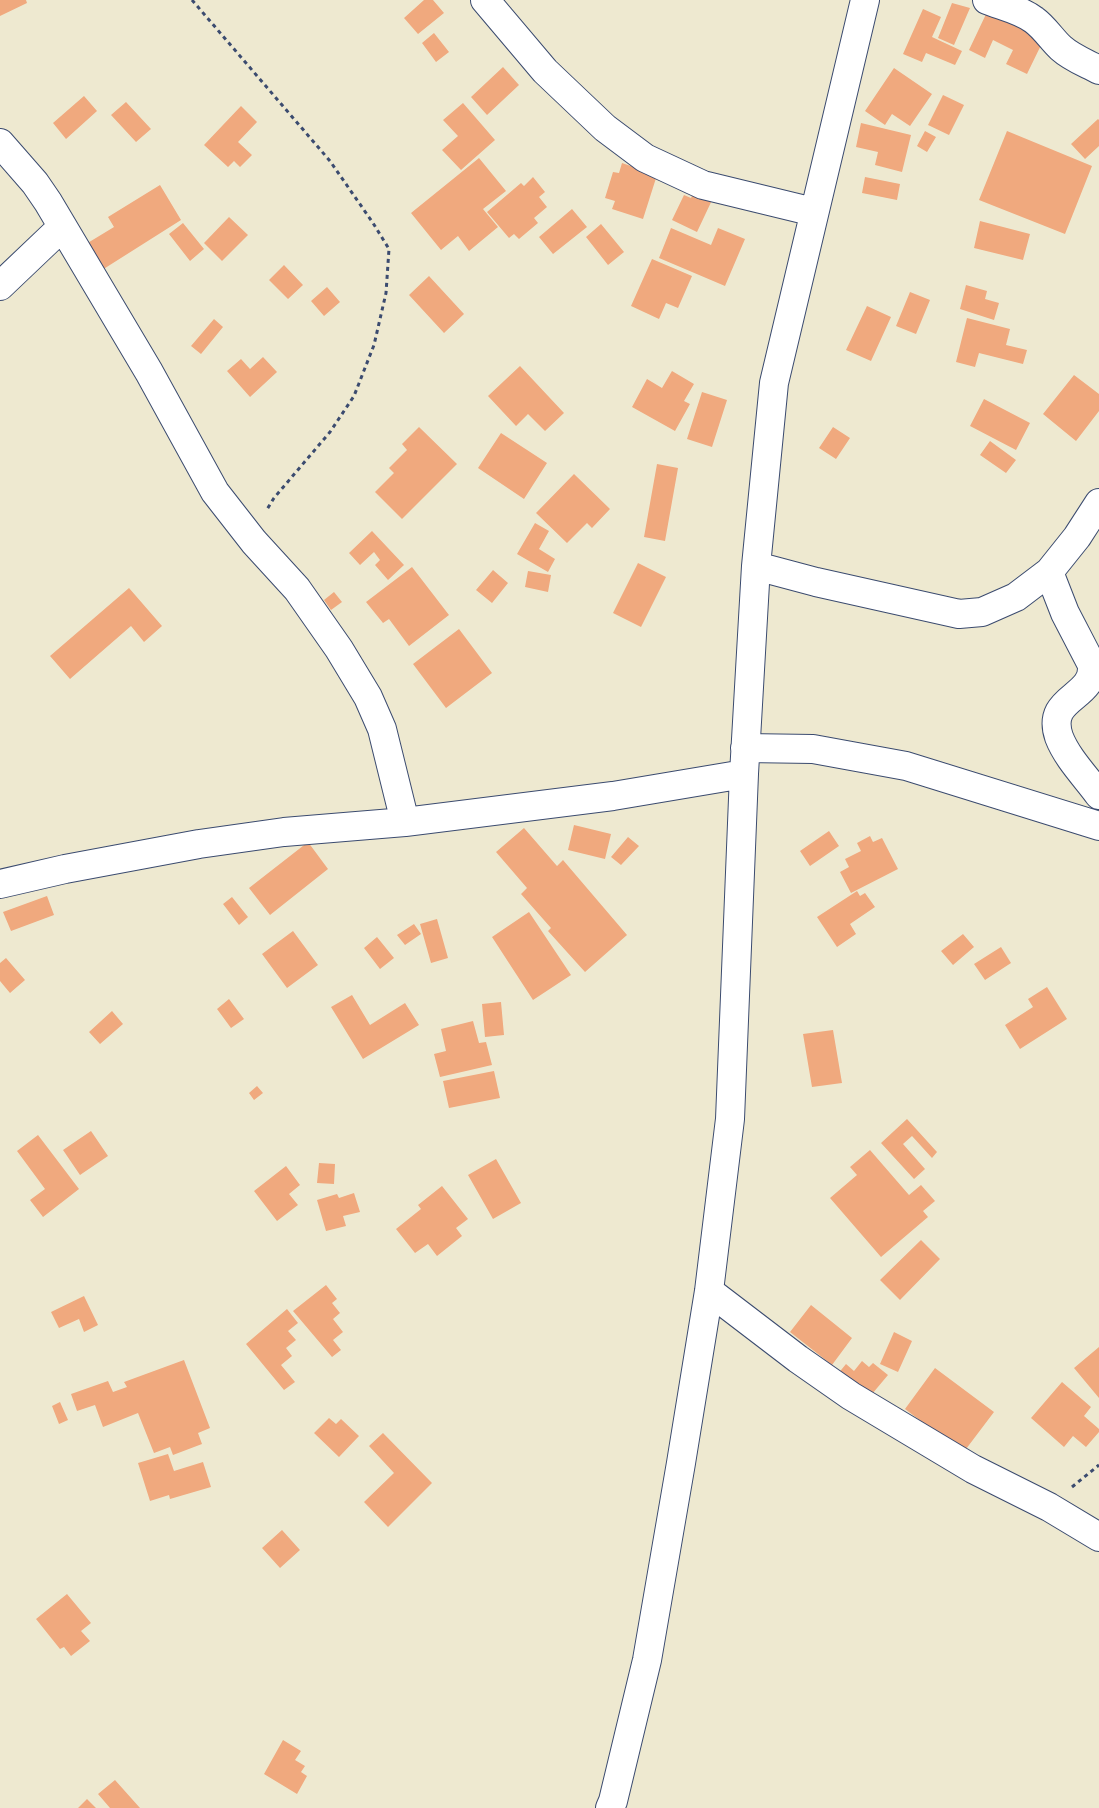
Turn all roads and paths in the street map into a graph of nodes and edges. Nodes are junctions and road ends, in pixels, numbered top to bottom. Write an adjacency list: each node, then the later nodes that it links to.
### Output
1 (192, 0): 11 (path)
2 (484, 0): 7 (street)
3 (865, 0): 7 (street)
4 (987, 0): 5 (street)
5 (1099, 70)
6 (0, 143): 8 (street)
7 (814, 212): 12 (street)
8 (62, 227): 9 (street); 11 (street)
9 (0, 286)
10 (1099, 503): 13 (street)
11 (254, 542): 16 (street)
12 (756, 566): 13 (street); 14 (street)
13 (1049, 572): 15 (street)
14 (744, 761): 16 (street); 17 (street); 19 (street)
15 (1099, 795)
16 (405, 822): 18 (street)
17 (1099, 826)
18 (0, 884)
19 (709, 1291): 20 (street); 21 (street)
20 (1099, 1537)
21 (612, 1806)

